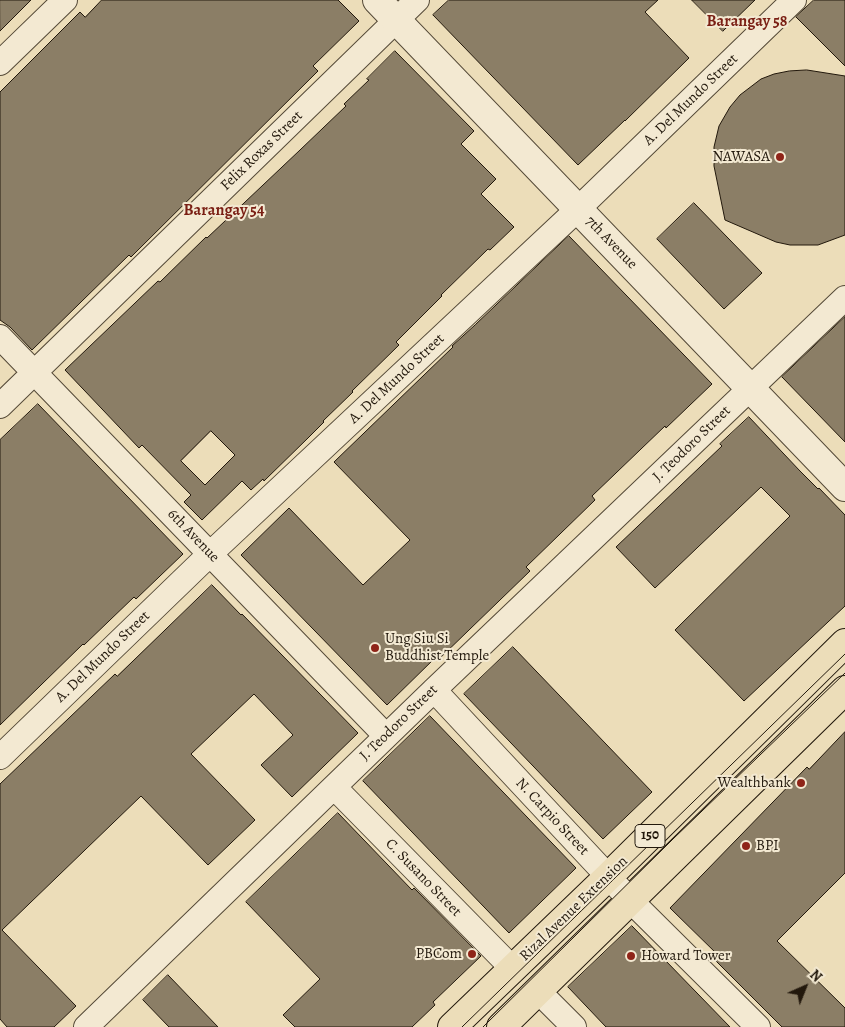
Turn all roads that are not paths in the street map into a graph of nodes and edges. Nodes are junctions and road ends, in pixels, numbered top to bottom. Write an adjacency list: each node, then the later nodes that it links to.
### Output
1 (65, 0): 6 (street)
2 (377, 0): 5 (street, 7th Avenue)
3 (417, 0): 5 (street, Felix Roxas Street)
4 (794, 0): 7 (street, A. Del Mundo Street)
5 (396, 20): 7 (street, 7th Avenue); 10 (street, Felix Roxas Street)
6 (0, 63)
7 (578, 209): 11 (street, 7th Avenue); 14 (street, A. Del Mundo Street)
8 (845, 298): 11 (street, J. Teodoro Street)
9 (0, 336): 10 (street, 6th Avenue)
10 (35, 372): 12 (street, Felix Roxas Street); 14 (street, 6th Avenue)
11 (750, 388): 13 (street, 7th Avenue); 16 (street, J. Teodoro Street)
12 (0, 406)
13 (845, 486)
14 (210, 554): 18 (street, 6th Avenue); 19 (street, A. Del Mundo Street)
15 (845, 643): 21 (main road, Rizal Avenue Extension / 150)
16 (434, 690): 18 (street, J. Teodoro Street); 21 (street, N. Carpio Street)
17 (845, 690): 22 (main road, 150)
18 (386, 736): 20 (street, J. Teodoro Street)
19 (0, 757)
20 (334, 787): 23 (street, C. Susano Street); 25 (street, J. Teodoro Street)
21 (608, 877): 22 (street, N. Carpio Street); 23 (main road, Rizal Avenue Extension / 150)
22 (631, 901): 24 (main road, 150); 29 (street, N. Carpio Street)
23 (513, 969): 26 (main road, Rizal Avenue Extension / 150)
24 (538, 991): 27 (main road, 150); 28 (street)
25 (86, 1027)
26 (452, 1027)
27 (501, 1027)
28 (574, 1027)
29 (758, 1027)

